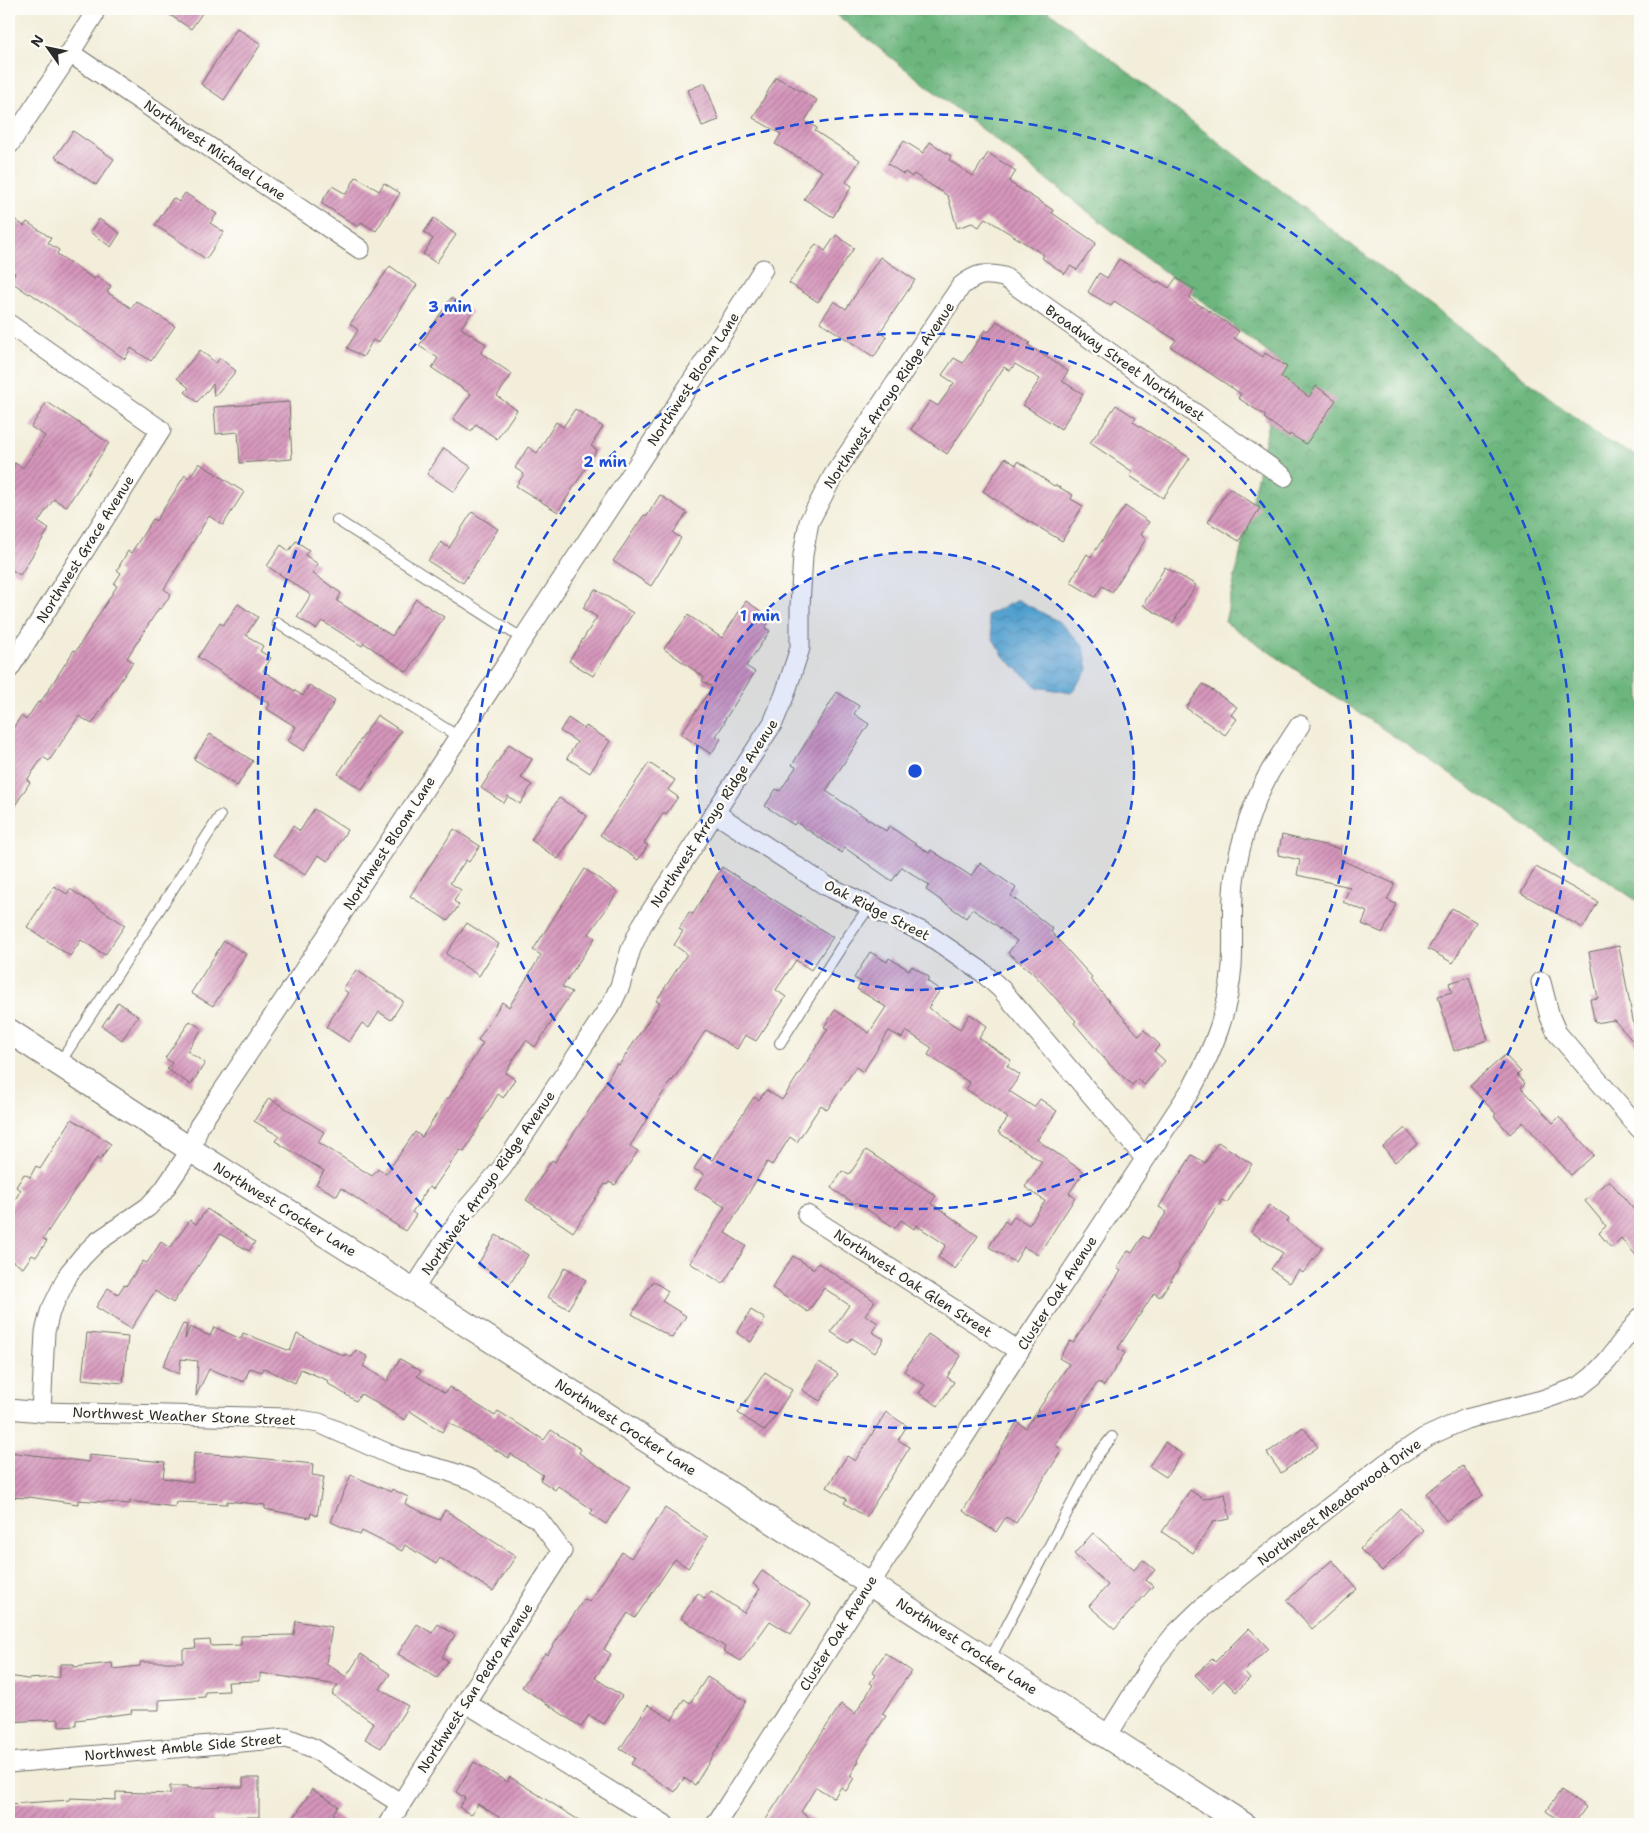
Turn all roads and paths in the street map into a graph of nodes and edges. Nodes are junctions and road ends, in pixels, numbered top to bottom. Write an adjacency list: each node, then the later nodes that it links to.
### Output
1 (95, 9): 2 (street)
2 (70, 52): 3 (street); 4 (street, Northwest Michael Lane)
3 (9, 145)
4 (360, 249)
5 (763, 269): 11 (street, Northwest Bloom Lane)
6 (962, 286): 8 (street, Broadway Street Northwest); 15 (street, Northwest Arroyo Ridge Avenue)
7 (9, 324): 12 (street, Northwest Grace Avenue)
8 (1284, 477)
9 (336, 520): 11 (lane)
10 (277, 623): 14 (lane)
11 (523, 639): 14 (street, Northwest Bloom Lane)
12 (9, 669)
13 (1300, 725): 24 (street, Cluster Oak Avenue)
14 (459, 737): 23 (street, Northwest Bloom Lane)
15 (715, 813): 17 (street, Oak Ridge Street); 26 (street, Northwest Arroyo Ridge Avenue)
16 (220, 816): 21 (lane)
17 (869, 907): 20 (lane); 24 (street, Oak Ridge Street)
18 (1541, 982): 22 (street)
19 (9, 1031): 21 (street, Northwest Crocker Lane)
20 (780, 1043)
21 (59, 1064): 23 (street, Northwest Crocker Lane)
22 (1640, 1129)
23 (191, 1150): 26 (street, Northwest Crocker Lane); 30 (street, Northwest Bloom Lane)
24 (1145, 1158): 28 (street, Cluster Oak Avenue)
25 (807, 1215): 28 (street, Northwest Oak Glen Street)
26 (413, 1290): 33 (street, Northwest Crocker Lane)
27 (1640, 1318): 36 (street, Northwest Meadowood Drive)
28 (1019, 1351): 33 (street, Cluster Oak Avenue)
29 (9, 1409): 30 (street, Northwest Weather Stone Street)
30 (41, 1412): 32 (street, Northwest Weather Stone Street)
31 (1112, 1437): 34 (lane)
32 (562, 1551): 35 (street, Northwest San Pedro Avenue)
33 (870, 1584): 34 (street, Northwest Crocker Lane); 41 (street, Cluster Oak Avenue)
34 (989, 1660): 36 (street, Northwest Crocker Lane)
35 (466, 1703): 38 (street, Northwest San Pedro Avenue); 40 (street)
36 (1106, 1736): 42 (street, Northwest Crocker Lane)
37 (9, 1763): 38 (street, Northwest Amble Side Street)
38 (400, 1803): 39 (street, Northwest San Pedro Avenue)
39 (388, 1824)
40 (664, 1824)
41 (716, 1824)
42 (1244, 1824)

